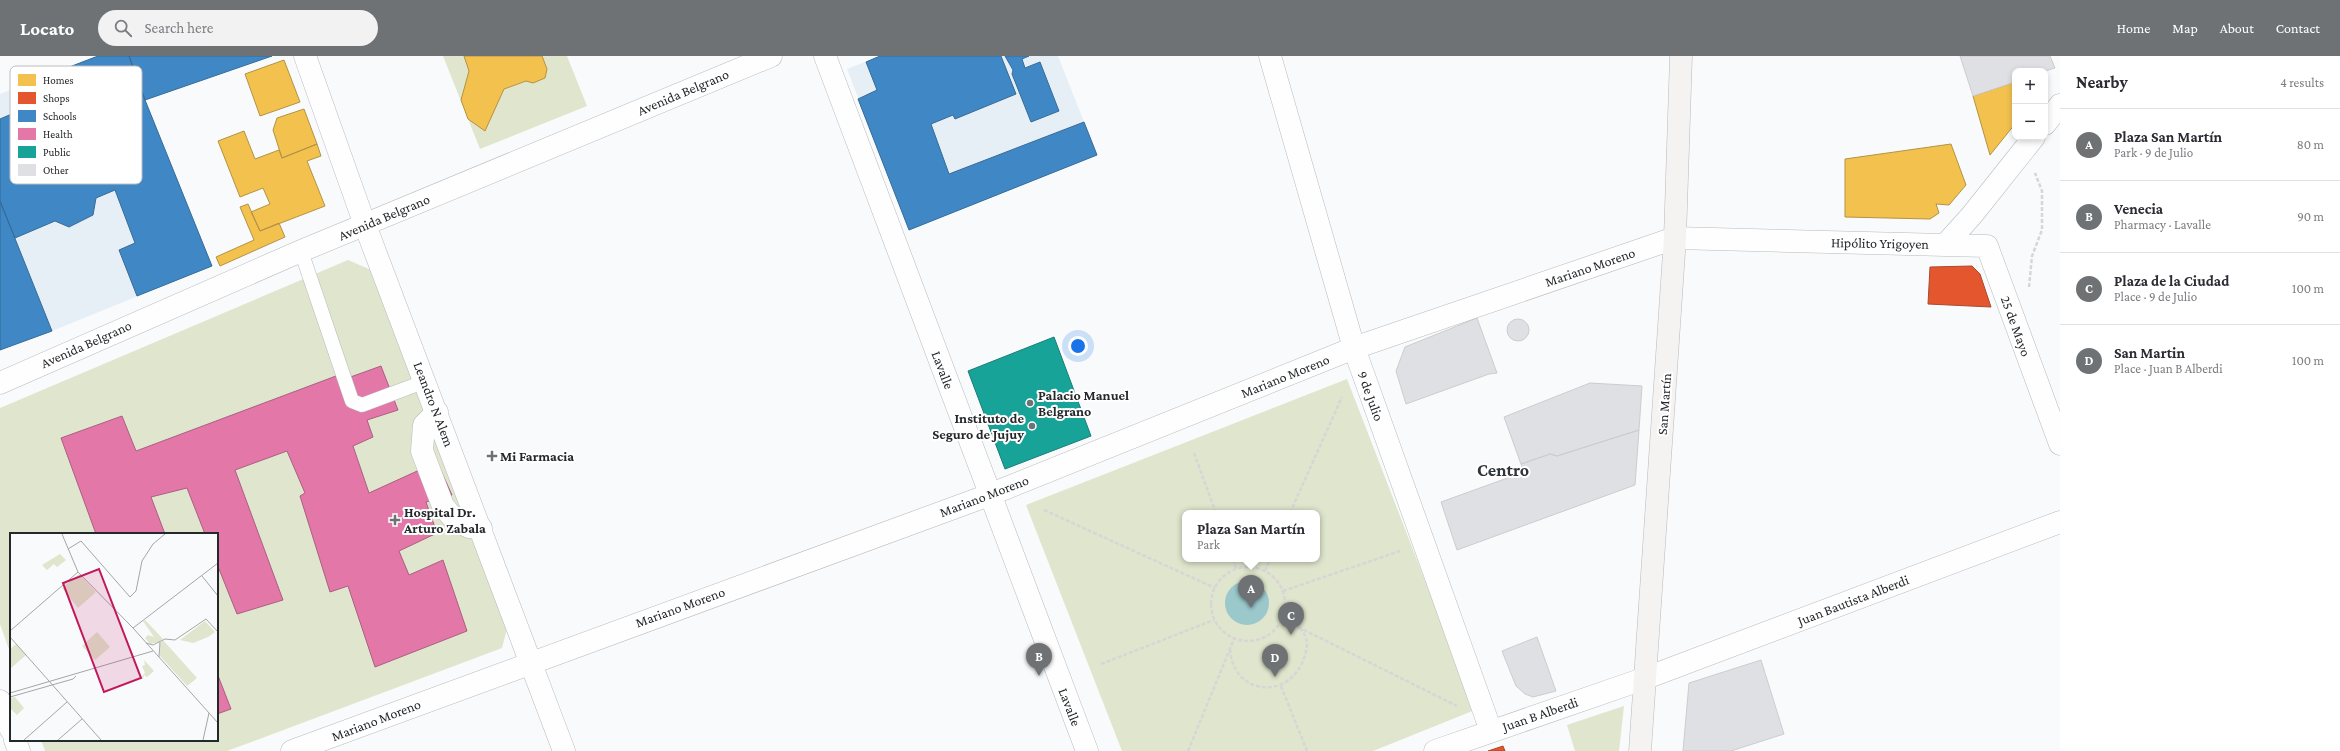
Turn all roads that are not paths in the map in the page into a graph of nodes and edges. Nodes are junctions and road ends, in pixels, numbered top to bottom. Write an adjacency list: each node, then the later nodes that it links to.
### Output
1 (304, 56): 10 (street, Leandro N Alem)
2 (771, 56): 10 (street, Avenida Belgrano)
3 (824, 56): 19 (street, Lavalle)
4 (1270, 56): 15 (street, 9 de Julio)
5 (1681, 56): 11 (main road, San Martín)
6 (2060, 105): 7 (street)
7 (2048, 120)
8 (2032, 140): 9 (street, Hipólito Yrigoyen)
9 (1972, 215): 12 (street, Hipólito Yrigoyen); 13 (street, 25 de Mayo)
10 (365, 225): 14 (street, Avenida Belgrano); 16 (street, Leandro N Alem)
11 (1675, 238): 12 (street, Hipólito Yrigoyen); 15 (street, Mariano Moreno); 22 (main road, San Martín)
12 (1946, 245): 13 (street)
13 (1987, 246): 18 (street, 25 de Mayo)
14 (301, 251): 16 (lane); 17 (street, Avenida Belgrano)
15 (1354, 348): 19 (street, Mariano Moreno); 25 (street, 9 de Julio)
16 (426, 381): 21 (street, Leandro N Alem)
17 (0, 383)
18 (2060, 444)
19 (989, 495): 21 (street, Mariano Moreno); 30 (street, Lavalle)
20 (2060, 522): 22 (street, Juan Bautista Alberdi)
21 (532, 661): 28 (street, Mariano Moreno); 29 (street, Leandro N Alem)
22 (1646, 678): 25 (street, Juan B Alberdi); 32 (main road, San Martín)
23 (0, 701): 24 (street)
24 (10, 727)
25 (1490, 731): 31 (street, Juan B Alberdi)
26 (15, 741): 27 (street)
27 (19, 751)
28 (292, 751)
29 (564, 751)
30 (1087, 751)
31 (1435, 751)
32 (1640, 751)

